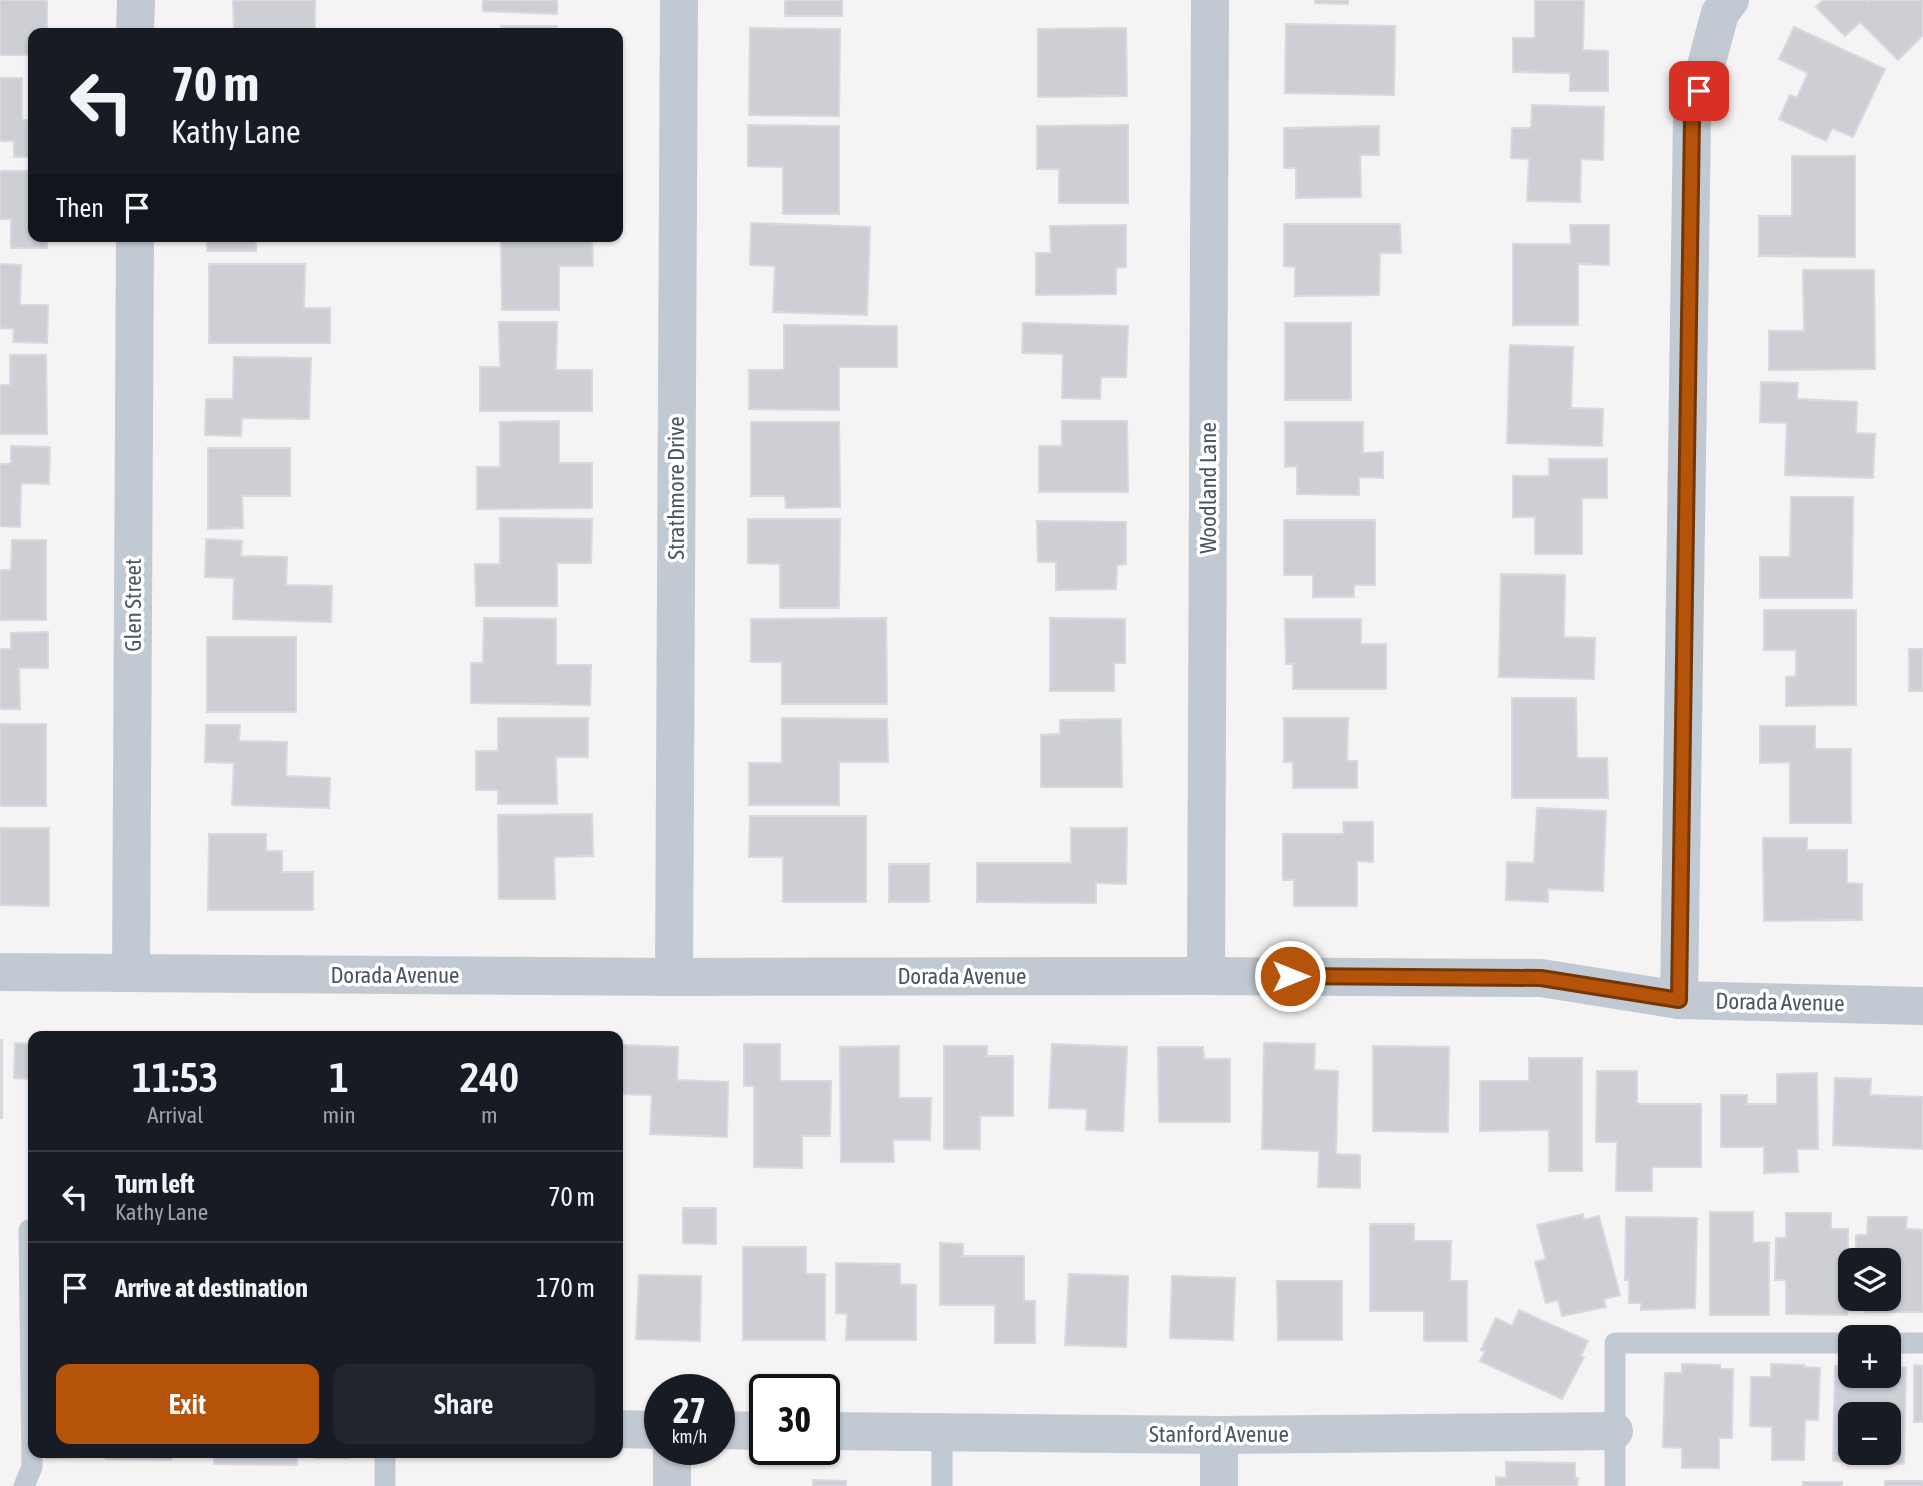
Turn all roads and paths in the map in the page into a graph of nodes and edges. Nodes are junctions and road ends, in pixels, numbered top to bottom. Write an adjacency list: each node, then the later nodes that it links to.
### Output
1 (136, 0): 5 (street)
2 (679, 0): 10 (street, Strathmore Drive)
3 (1210, 0): 9 (street, Woodland Lane)
4 (1730, 0): 11 (street)
5 (135, 28)
6 (135, 242): 8 (street, Glen Street)
7 (0, 972): 8 (street, Dorada Avenue)
8 (131, 973): 10 (street, Dorada Avenue)
9 (1206, 976): 10 (street, Dorada Avenue); 11 (street, Dorada Avenue)
10 (674, 977)
11 (1679, 1000): 12 (street, Dorada Avenue)
12 (1923, 1006)
13 (1838, 1343): 19 (lane)
14 (1901, 1343): 15 (lane)
15 (1923, 1343)
16 (623, 1429): 17 (street)
17 (644, 1430)
18 (840, 1431): 20 (street, Stanford Avenue)
19 (1614, 1431): 21 (street, Stanford Avenue); 30 (lane)
20 (942, 1432): 21 (street, Stanford Avenue); 28 (lane)
21 (1219, 1435): 29 (street)
22 (33, 1458): 25 (lane)
23 (385, 1458): 26 (lane)
24 (672, 1465): 27 (street)
25 (24, 1486)
26 (386, 1486)
27 (672, 1486)
28 (942, 1486)
29 (1219, 1486)
30 (1615, 1486)

